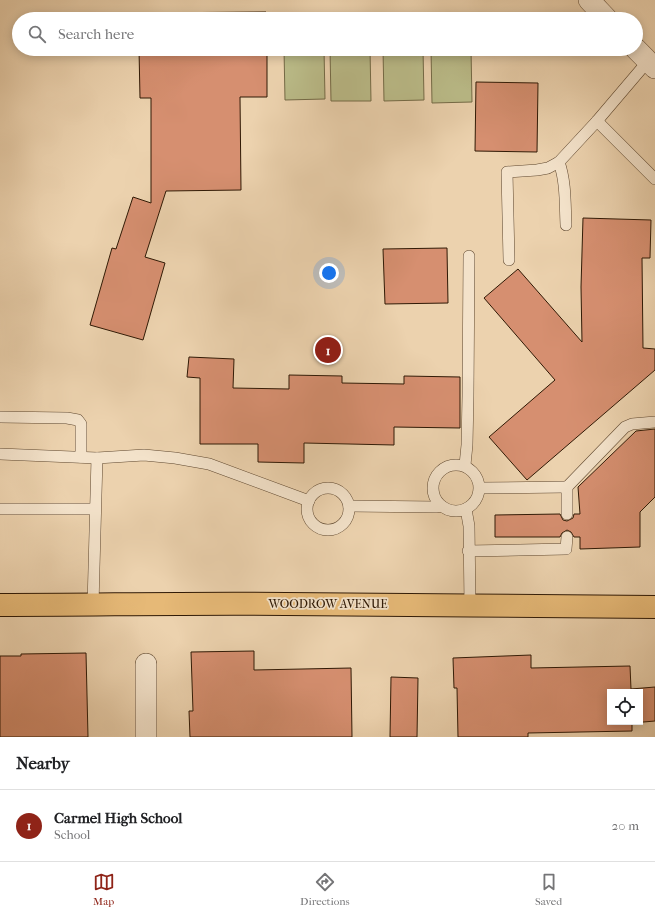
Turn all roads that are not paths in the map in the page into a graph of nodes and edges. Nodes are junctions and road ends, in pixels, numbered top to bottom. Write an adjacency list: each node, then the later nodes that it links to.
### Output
1 (589, 0): 2 (street)
2 (600, 12)
3 (646, 59): 4 (lane)
4 (597, 121): 5 (lane); 6 (lane)
5 (559, 162): 7 (lane); 9 (lane)
6 (655, 179)
7 (566, 225)
8 (469, 256): 15 (lane)
9 (509, 260)
10 (0, 417): 13 (lane)
11 (655, 422): 16 (lane)
12 (0, 454): 13 (lane)
13 (81, 457): 14 (lane)
14 (97, 458): 18 (lane); 22 (lane)
15 (464, 465): 17 (lane); 20 (lane)
16 (567, 487): 17 (lane); 24 (lane)
17 (480, 488): 23 (lane)
18 (309, 501): 19 (lane); 19 (lane)
19 (349, 506): 20 (lane)
20 (441, 506): 23 (lane)
21 (0, 509): 22 (lane)
22 (96, 509): 28 (lane)
23 (466, 509): 26 (lane)
24 (567, 514)
25 (567, 537): 26 (lane)
26 (468, 551): 29 (lane)
27 (0, 605): 28 (main road, WOODROW AVENUE)
28 (93, 605): 29 (main road, WOODROW AVENUE)
29 (470, 605): 30 (main road, WOODROW AVENUE)
30 (655, 607)
31 (146, 664): 32 (street)
32 (146, 737)

